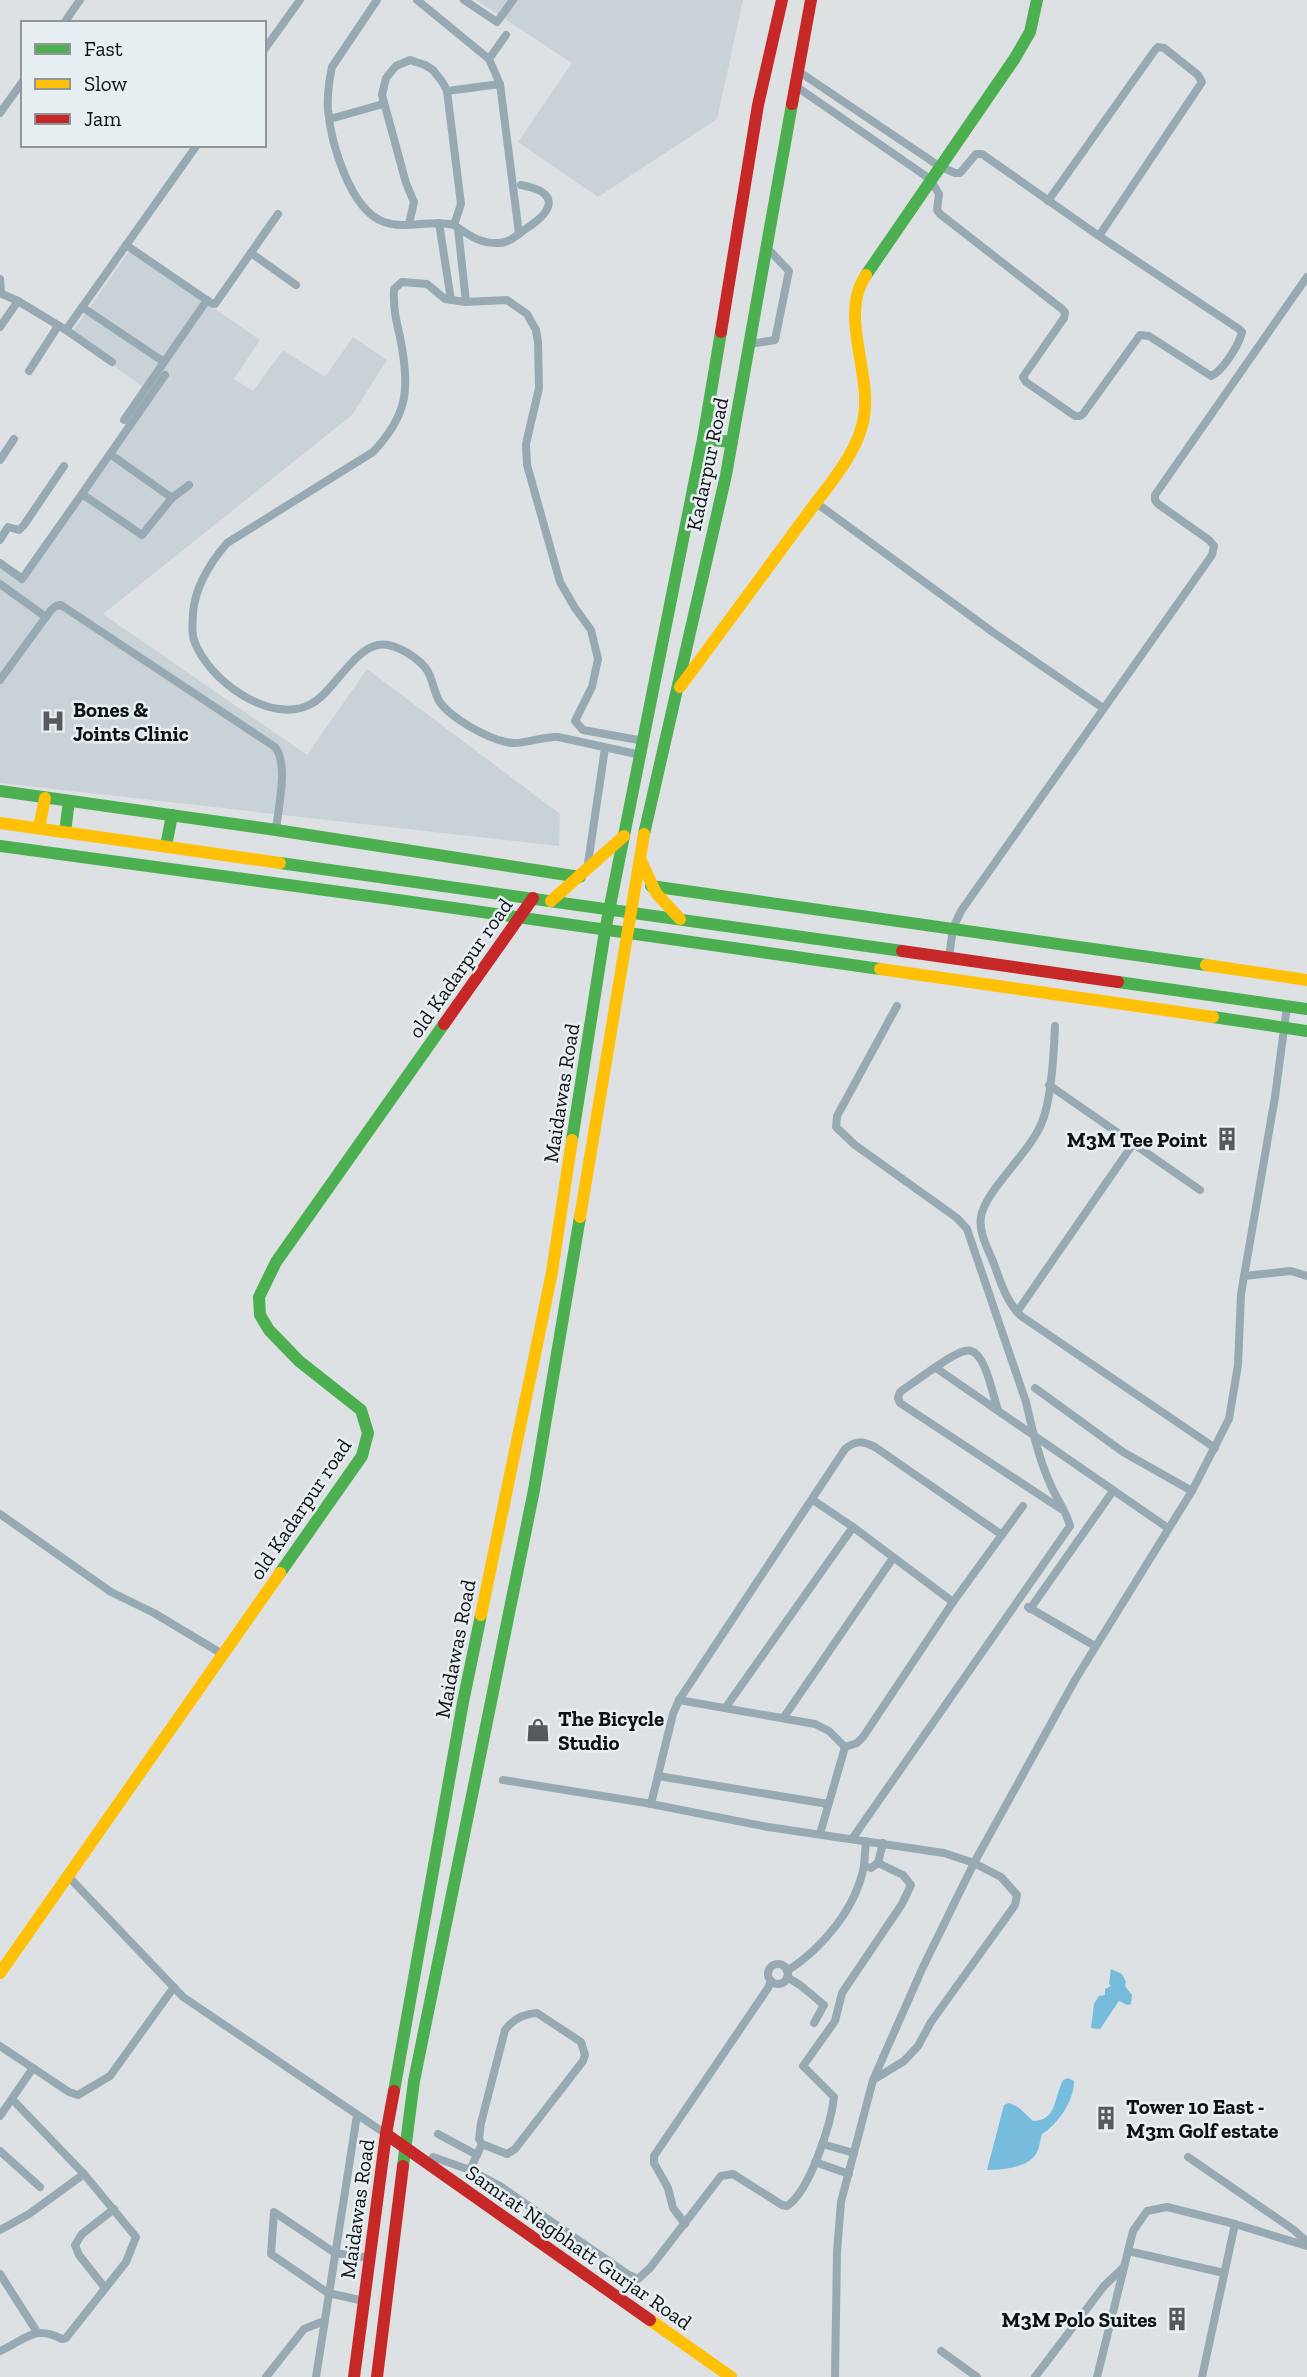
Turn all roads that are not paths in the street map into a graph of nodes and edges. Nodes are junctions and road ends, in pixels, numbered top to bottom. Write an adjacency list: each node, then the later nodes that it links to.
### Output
1 (80, 0): 10 (street)
2 (300, 0): 12 (street)
3 (377, 0): 23 (street)
4 (417, 0): 13 (street)
5 (464, 0): 6 (street)
6 (513, 0)
7 (782, 0): 58 (street, Kadarpur Road)
8 (811, 0): 14 (street, Kadarpur Road)
9 (1037, 0): 27 (street)
10 (65, 21)
11 (506, 34): 13 (street)
12 (266, 47)
13 (489, 59): 16 (street)
14 (798, 71): 17 (street, Kadarpur Road); 19 (street)
15 (21, 84): 22 (street)
16 (500, 84): 18 (street); 35 (street)
17 (797, 88): 21 (street); 38 (street, Kadarpur Road)
18 (447, 91): 20 (street); 34 (street)
19 (841, 99): 21 (street); 24 (street)
20 (383, 104): 23 (street); 33 (street)
21 (832, 112): 25 (street)
22 (0, 113)
23 (330, 119): 33 (street)
24 (885, 130): 25 (street); 27 (street)
25 (877, 142): 28 (street)
26 (196, 147): 37 (street)
27 (939, 166): 28 (street); 30 (street)
28 (930, 179): 36 (street); 66 (street)
29 (521, 185): 35 (street)
30 (1048, 201): 36 (street); 36 (street)
31 (278, 214): 39 (street)
32 (439, 223): 33 (street); 34 (street); 45 (street)
33 (409, 224)
34 (456, 227): 35 (street); 47 (street)
35 (519, 234)
36 (1099, 236)
37 (126, 245): 44 (street); 48 (street)
38 (767, 248): 51 (street, Kadarpur Road); 51 (street)
39 (251, 253): 42 (street); 44 (street)
40 (1307, 277): 73 (street)
41 (0, 279): 43 (street)
42 (296, 285)
43 (1, 293): 46 (street)
44 (207, 300): 53 (street)
45 (451, 300): 47 (street); 75 (street)
46 (18, 301): 49 (street); 50 (street)
47 (466, 302): 74 (street)
48 (82, 307): 50 (street); 53 (street)
49 (0, 327)
50 (62, 328): 52 (street); 54 (street)
51 (750, 345): 59 (street, Kadarpur Road)
52 (112, 362)
53 (164, 362): 56 (street)
54 (29, 371)
55 (165, 375): 60 (street)
56 (124, 420)
57 (15, 439): 61 (street)
58 (703, 439): 59 (street); 74 (street, Kadarpur Road)
59 (732, 442): 72 (street, Kadarpur Road)
60 (110, 454): 64 (street); 65 (street)
61 (0, 460)
62 (64, 466): 67 (street)
63 (189, 485): 65 (street)
64 (82, 494): 65 (street); 68 (street)
65 (172, 498)
66 (815, 502): 72 (street); 73 (street)
67 (0, 540)
68 (0, 563)
69 (0, 584): 70 (street)
70 (46, 617): 71 (street); 83 (street)
71 (0, 680)
72 (675, 693): 88 (street, Kadarpur Road)
73 (1102, 708): 97 (street)
74 (644, 741): 76 (street, Kadarpur Road)
75 (607, 749): 76 (street); 89 (street)
76 (641, 755): 85 (street, Kadarpur Road)
77 (0, 792): 78 (street)
78 (45, 798): 79 (street); 82 (street)
79 (69, 801): 80 (street); 84 (street)
80 (172, 816): 83 (street); 87 (street)
81 (0, 822): 82 (street)
82 (40, 828): 84 (street)
83 (276, 830): 89 (street)
84 (65, 832): 87 (street)
85 (624, 835): 89 (street); 93 (street, Kadarpur Road)
86 (0, 846): 95 (street)
87 (166, 846): 91 (street)
88 (640, 857): 90 (street); 94 (street, Kadarpur Road)
89 (583, 873): 92 (street)
90 (651, 886): 96 (street); 97 (street)
91 (533, 898): 92 (street); 95 (street, old Kadarpur road)
92 (551, 901): 93 (street)
93 (610, 909): 94 (street); 98 (street, Kadarpur Road)
94 (630, 913): 96 (street); 99 (street, Kadarpur Road)
95 (519, 919): 98 (street); 133 (street, old Kadarpur road)
96 (680, 919): 100 (street)
97 (953, 928): 100 (street); 101 (street)
98 (605, 931): 99 (street); 161 (street, Maidawas Road)
99 (627, 933): 106 (street); 165 (street, Maidawas Road)
100 (949, 957): 103 (street)
101 (1307, 980)
102 (897, 1006): 117 (street)
103 (1287, 1006): 104 (street); 106 (street)
104 (1307, 1009)
105 (1055, 1026): 108 (street)
106 (1284, 1028): 107 (street); 111 (street)
107 (1307, 1031)
108 (1049, 1085): 109 (street); 113 (street)
109 (1133, 1144): 110 (street); 113 (street)
110 (1200, 1190)
111 (1244, 1276): 112 (street); 118 (street)
112 (1307, 1276)
113 (1017, 1312): 118 (street)
114 (936, 1368): 116 (street); 116 (street); 123 (street)
115 (1035, 1388): 120 (street)
116 (998, 1410): 117 (street)
117 (1034, 1435): 119 (street); 123 (street)
118 (1214, 1448): 120 (street)
119 (1113, 1490): 126 (street); 131 (street)
120 (1192, 1491): 126 (street)
121 (813, 1500): 125 (street); 127 (street); 134 (street)
122 (1023, 1506): 127 (street)
123 (1064, 1511): 129 (street)
124 (0, 1514): 133 (street)
125 (853, 1527): 128 (street); 135 (street)
126 (1168, 1528): 132 (street)
127 (1002, 1535): 130 (street)
128 (893, 1558): 130 (street); 136 (street)
129 (1019, 1600): 131 (street); 143 (street)
130 (953, 1602): 137 (street)
131 (1030, 1609): 132 (street)
132 (1095, 1646): 147 (street)
133 (224, 1655): 149 (street, old Kadarpur road)
134 (679, 1700): 135 (street); 138 (street)
135 (726, 1707): 136 (street)
136 (784, 1717): 137 (street)
137 (845, 1747): 141 (street)
138 (658, 1776): 140 (street); 141 (street)
139 (503, 1780): 140 (street)
140 (652, 1804): 142 (street)
141 (828, 1804): 142 (street)
142 (820, 1834): 143 (street)
143 (852, 1839): 144 (street)
144 (866, 1841): 145 (street); 148 (street)
145 (883, 1843): 146 (street); 147 (street)
146 (878, 1863): 148 (street); 164 (street)
147 (974, 1863): 157 (street); 157 (street)
148 (864, 1866): 151 (street)
149 (67, 1875): 150 (street, old Kadarpur road); 153 (street)
150 (0, 1973)
151 (787, 1974): 152 (street); 152 (street); 154 (street)
152 (771, 1981): 177 (street)
153 (174, 1987): 156 (street); 160 (street)
154 (814, 2023)
155 (0, 2046): 156 (street)
156 (33, 2068): 158 (street)
157 (873, 2080): 167 (street)
158 (12, 2099): 159 (street); 173 (street)
159 (1, 2113)
160 (357, 2115): 161 (street); 182 (street)
161 (387, 2134): 165 (street, Samrat Nagbhatt Gurjar Road); 183 (street, Maidawas Road)
162 (438, 2134): 168 (street)
163 (482, 2144): 163 (street); 168 (street)
164 (822, 2144): 167 (street); 171 (street)
165 (404, 2147): 197 (street, Maidawas Road); 198 (street, Samrat Nagbhatt Gurjar Road)
166 (0, 2151): 175 (street)
167 (854, 2153): 174 (street)
168 (477, 2155): 172 (street)
169 (433, 2157): 172 (street)
170 (1188, 2157): 180 (street)
171 (815, 2162): 174 (street); 177 (street)
172 (470, 2170): 177 (street)
173 (84, 2174): 176 (street); 179 (street)
174 (849, 2174): 199 (street)
175 (40, 2187)
176 (114, 2209): 187 (street); 187 (street)
177 (685, 2224)
178 (1235, 2224): 180 (street); 181 (street); 185 (street)
179 (1, 2226)
180 (1307, 2244)
181 (1128, 2251): 184 (street); 185 (street)
182 (335, 2253): 183 (street); 188 (street); 188 (street)
183 (370, 2258): 189 (street, Maidawas Road)
184 (1124, 2267): 201 (street); 202 (street)
185 (1224, 2273): 203 (street)
186 (0, 2274): 191 (street)
187 (105, 2288): 191 (street)
188 (328, 2293): 189 (street); 190 (street)
189 (364, 2301): 196 (street, Maidawas Road)
190 (324, 2321): 194 (street); 195 (street)
191 (37, 2332): 192 (street)
192 (0, 2351)
193 (941, 2351): 200 (street)
194 (266, 2377)
195 (316, 2377)
196 (354, 2377)
197 (377, 2377)
198 (731, 2377)
199 (835, 2377)
200 (977, 2377)
201 (1035, 2377)
202 (1097, 2377)
203 (1202, 2377)

